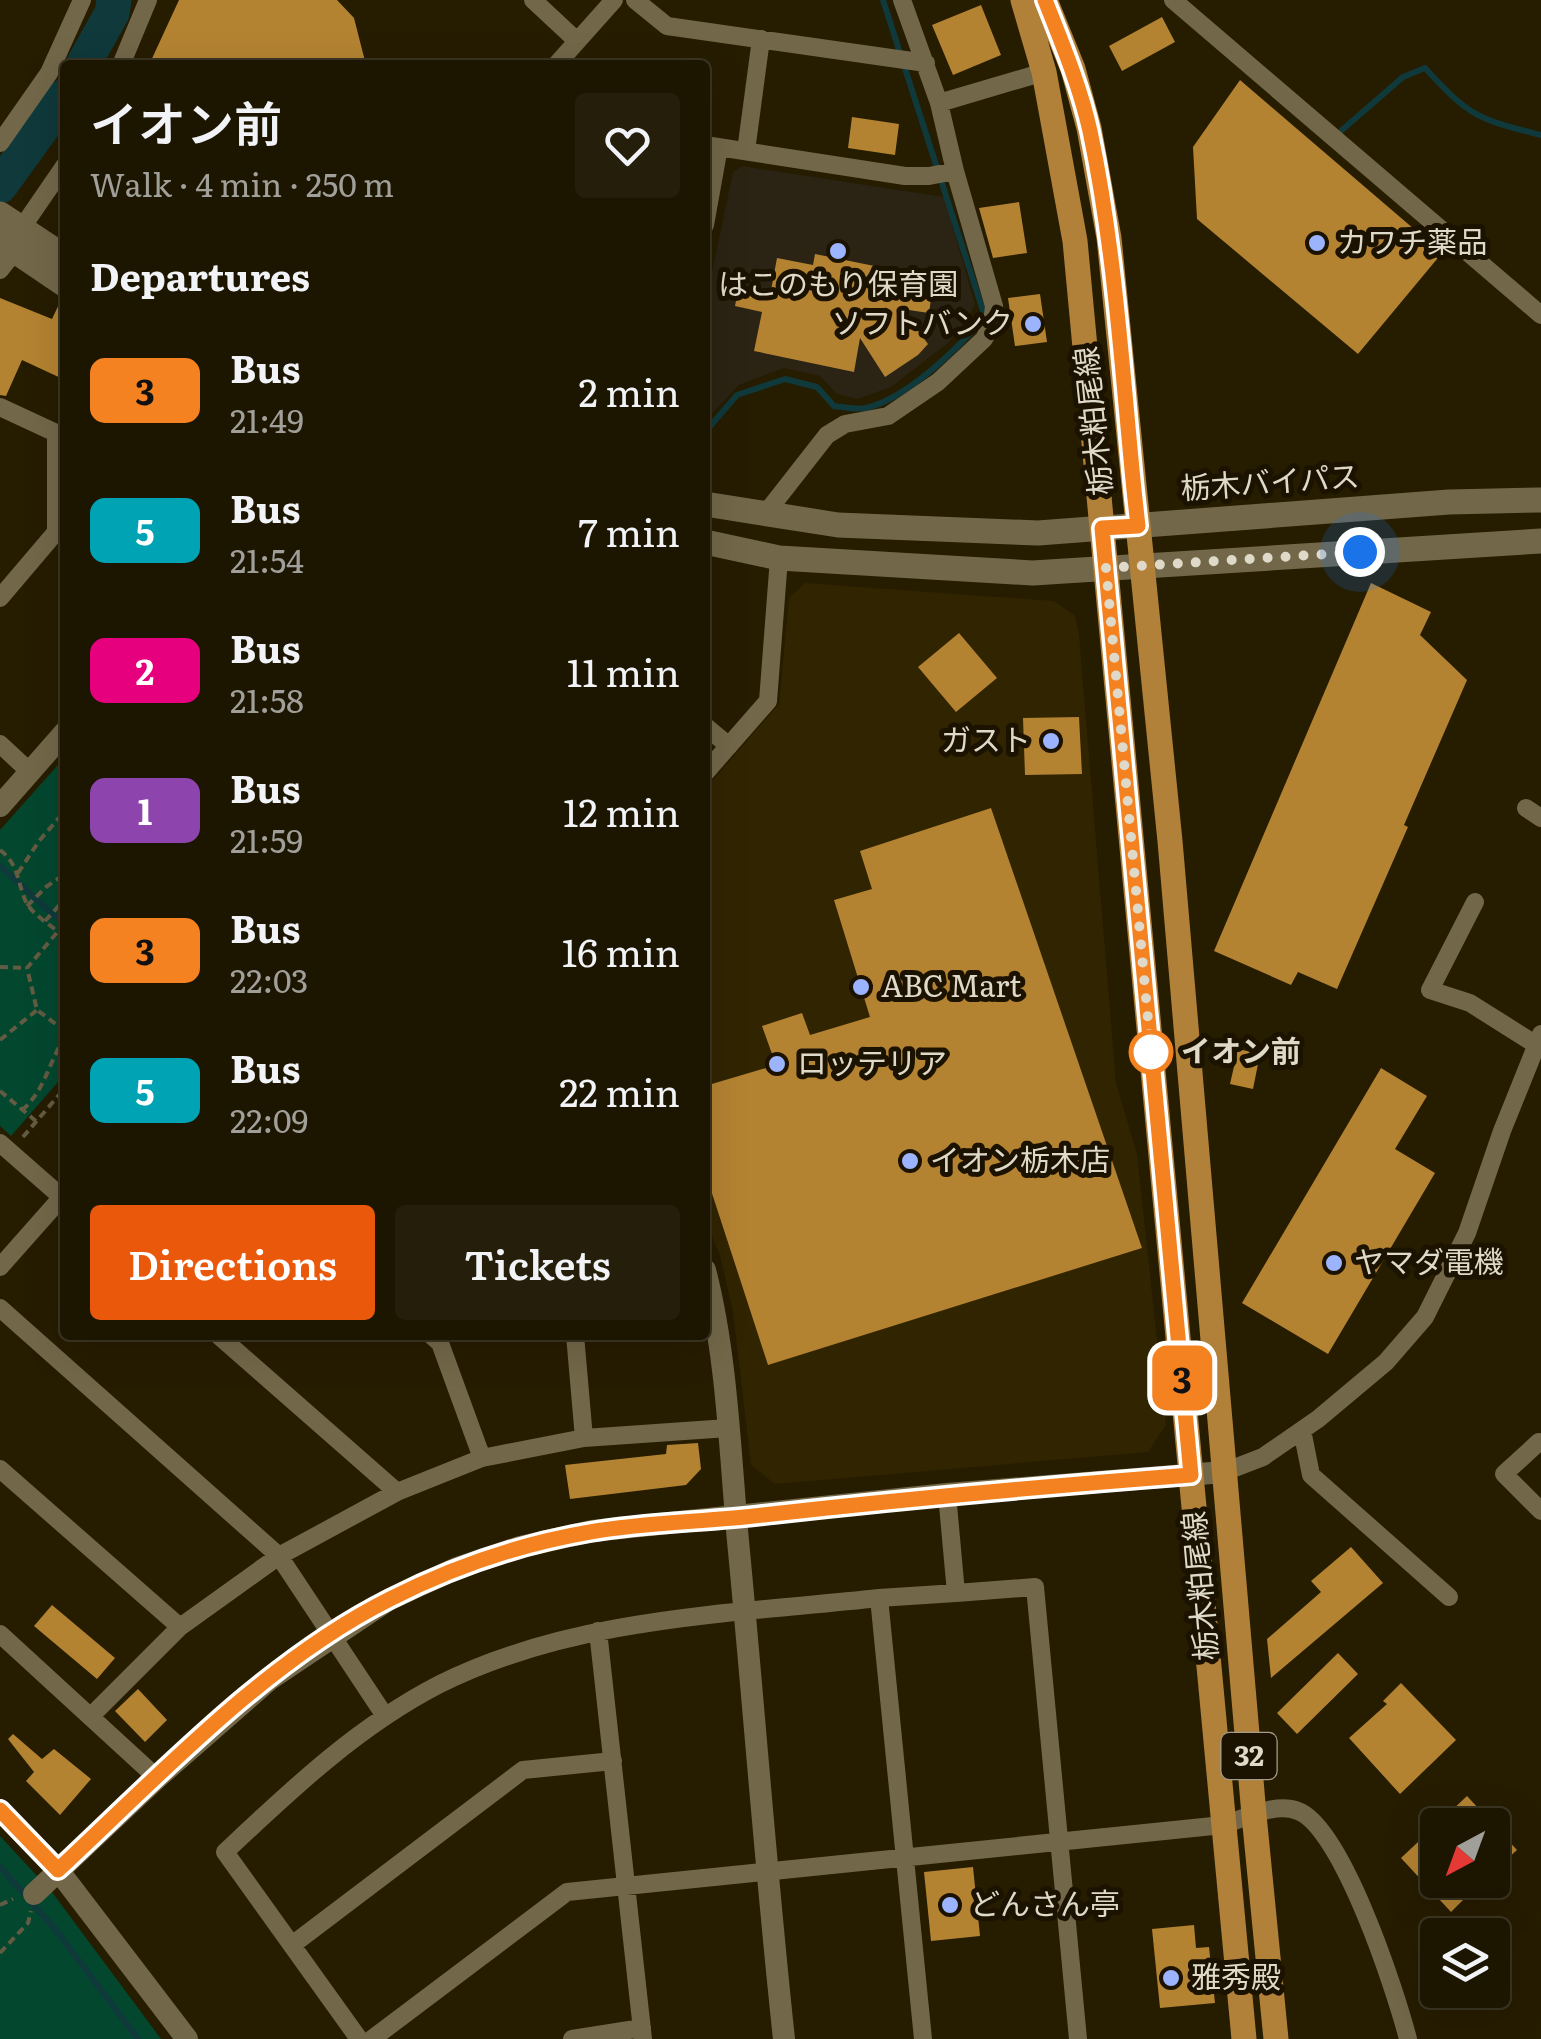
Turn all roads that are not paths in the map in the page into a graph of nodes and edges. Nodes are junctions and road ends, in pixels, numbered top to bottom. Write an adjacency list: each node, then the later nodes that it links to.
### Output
1 (82, 0): 17 (street)
2 (148, 0): 12 (street)
3 (533, 0): 11 (street)
4 (614, 0): 11 (street)
5 (635, 0): 10 (street)
6 (902, 0): 14 (street)
7 (1023, 0): 15 (main road, 栃木粕尾線 / 32)
8 (1045, 0): 30 (main road, 栃木粕尾線 / 32)
9 (1173, 0): 25 (street)
10 (761, 39): 14 (street); 19 (street)
11 (577, 40): 13 (street)
12 (123, 60)
13 (560, 60)
14 (926, 63): 16 (street)
15 (1044, 72): 16 (street); 31 (main road, 栃木粕尾線 / 32)
16 (939, 102): 21 (street)
17 (0, 143)
18 (712, 146): 19 (street)
19 (746, 151): 21 (street)
20 (60, 171): 22 (street)
21 (955, 171): 29 (street)
22 (8, 239): 23 (main road); 24 (main road)
23 (60, 255)
24 (60, 282)
25 (1541, 315)
26 (0, 407): 32 (street)
27 (1541, 500): 30 (main road, 栃木バイパス)
28 (710, 505): 29 (main road, 栃木バイパス)
29 (766, 514): 31 (main road, 栃木バイパス)
30 (1138, 526): 31 (main road, 栃木バイパス); 36 (main road, 栃木粕尾線 / 32)
31 (1102, 528): 37 (main road, 栃木粕尾線 / 32)
32 (60, 535): 38 (street)
33 (1541, 540): 36 (main road)
34 (710, 543): 35 (main road)
35 (779, 558): 37 (main road); 42 (street)
36 (1142, 566): 37 (main road); 63 (main road, 栃木粕尾線 / 32)
37 (1106, 568): 64 (main road, 栃木粕尾線 / 32)
38 (3, 588)
39 (710, 730): 42 (street)
40 (60, 738): 44 (street)
41 (0, 744): 44 (street)
42 (729, 746): 43 (street)
43 (710, 768)
44 (30, 772): 45 (street)
45 (0, 806)
46 (1475, 902): 47 (street)
47 (1538, 1039): 58 (street)
48 (5, 1147): 49 (street)
49 (60, 1195)
50 (60, 1201): 51 (street)
51 (0, 1267)
52 (710, 1293): 57 (street)
53 (0, 1308): 69 (street)
54 (224, 1340): 65 (street)
55 (436, 1340): 61 (street)
56 (575, 1340): 59 (street)
57 (728, 1428): 59 (street); 68 (street)
58 (1302, 1430): 63 (street); 71 (street)
59 (584, 1438): 61 (street)
60 (1539, 1442): 67 (street)
61 (482, 1458): 65 (street)
62 (0, 1469): 74 (street)
63 (1224, 1472): 64 (street); 83 (main road, 栃木粕尾線 / 32)
64 (1191, 1475): 66 (street); 84 (main road, 栃木粕尾線 / 32)
65 (398, 1492): 69 (street)
66 (947, 1494): 68 (street); 70 (street)
67 (1541, 1511)
68 (736, 1518): 73 (street); 77 (street)
69 (279, 1556): 74 (street); 77 (street)
70 (956, 1593): 72 (street); 85 (street)
71 (1449, 1597)
72 (879, 1598): 73 (street); 86 (street)
73 (745, 1613): 75 (street); 88 (street)
74 (180, 1627): 78 (street)
75 (598, 1631): 79 (street); 80 (street)
76 (0, 1634): 78 (street)
77 (332, 1634): 79 (street); 81 (street)
78 (92, 1715): 81 (street)
79 (386, 1716): 91 (street)
80 (613, 1762): 89 (street); 91 (street)
81 (157, 1778): 87 (street)
82 (0, 1810): 87 (street)
83 (1254, 1815): 84 (street); 101 (main road, 栃木粕尾線 / 32); 102 (street)
84 (1223, 1824): 85 (street); 100 (main road, 栃木粕尾線 / 32)
85 (1060, 1842): 86 (street); 99 (street)
86 (907, 1856): 88 (street); 98 (street)
87 (58, 1870): 90 (street); 93 (street)
88 (765, 1870): 89 (street); 97 (street)
89 (627, 1884): 92 (street); 95 (street)
90 (34, 1894)
91 (292, 1946): 94 (street)
92 (643, 2034): 96 (street)
93 (187, 2039)
94 (359, 2039)
95 (372, 2039)
96 (572, 2039)
97 (784, 2039)
98 (923, 2039)
99 (1078, 2039)
100 (1244, 2039)
101 (1276, 2039)
102 (1408, 2039)

